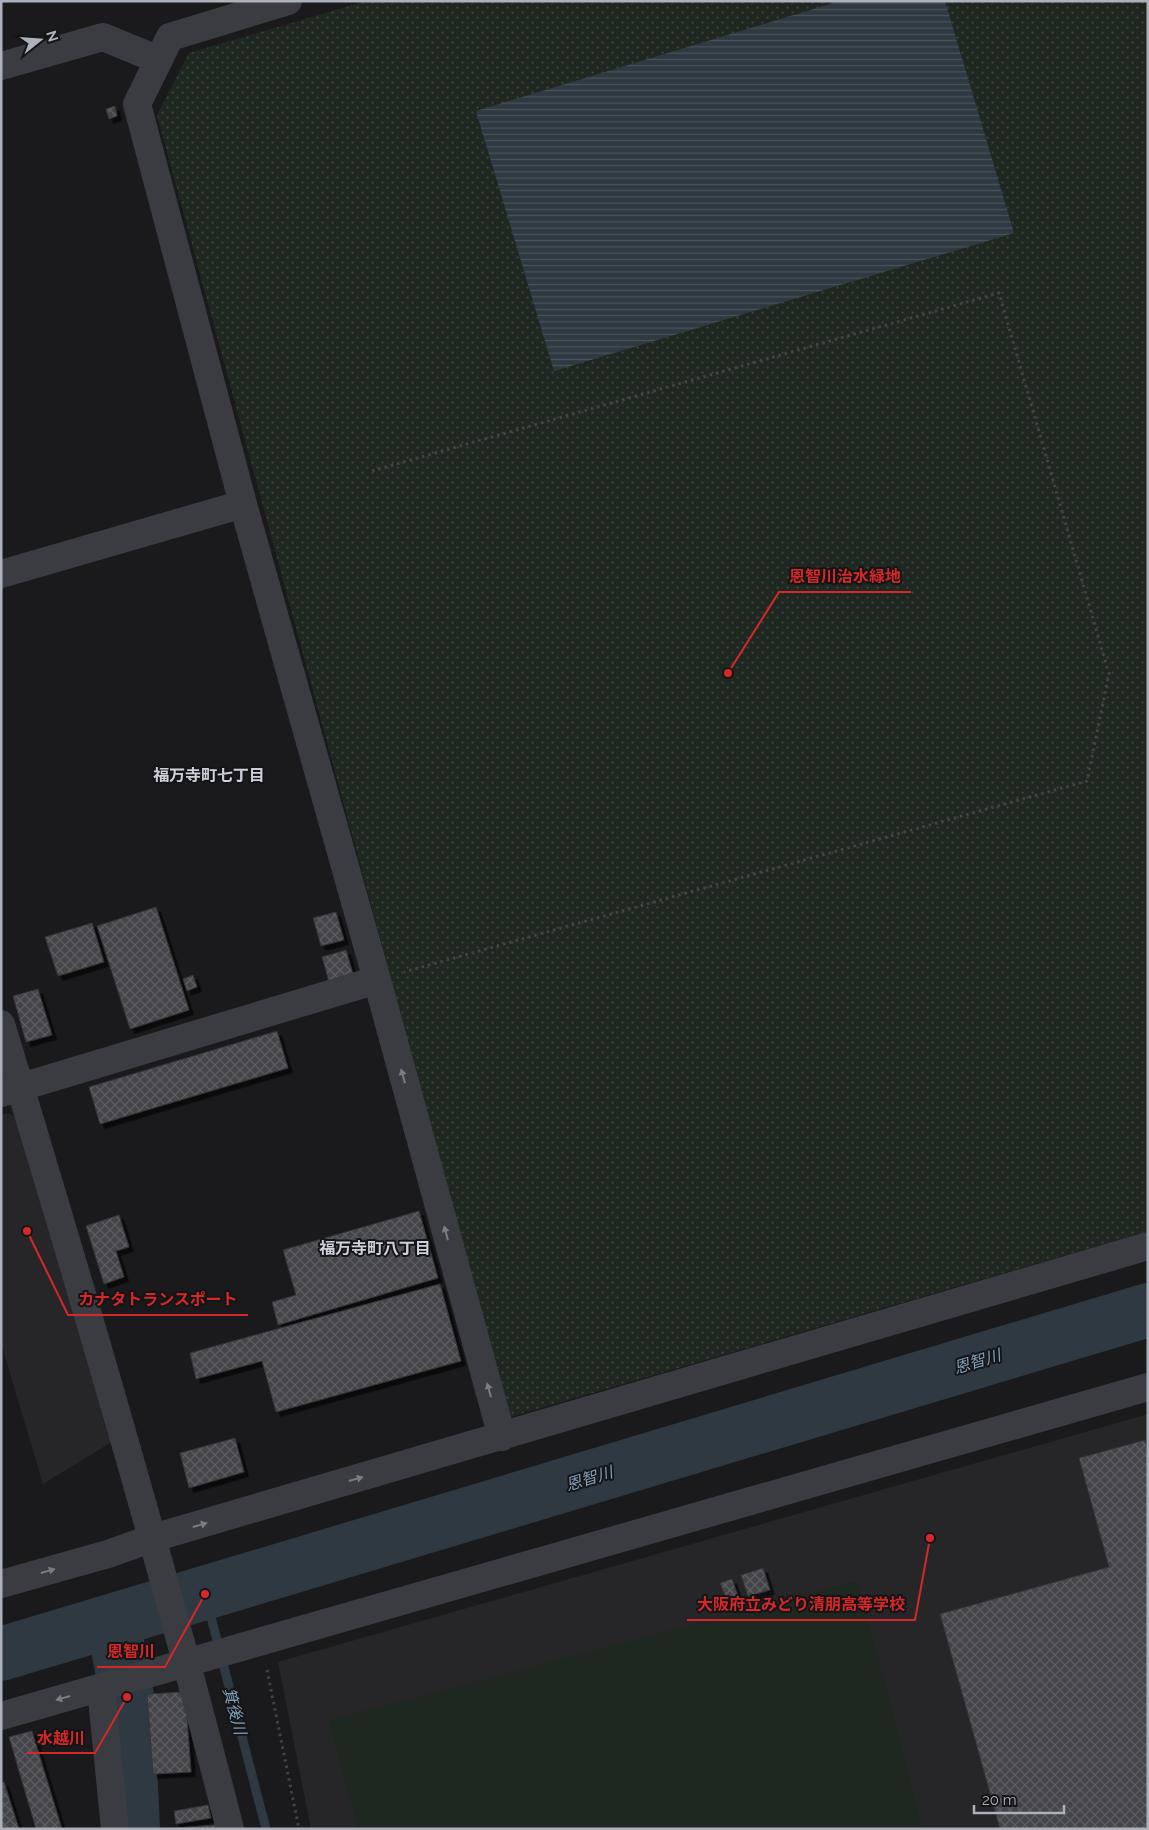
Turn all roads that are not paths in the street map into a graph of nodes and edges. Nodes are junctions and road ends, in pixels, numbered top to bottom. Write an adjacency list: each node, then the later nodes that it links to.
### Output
1 (288, 1): 2 (street)
2 (159, 60): 3 (street); 4 (street)
3 (1, 66)
4 (243, 504): 5 (street); 6 (street)
5 (1, 574)
6 (377, 980): 8 (street); 11 (street, one-way to 6)
7 (1, 1024): 8 (street)
8 (11, 1090): 12 (street)
9 (1148, 1246): 11 (street)
10 (1148, 1387): 14 (street)
11 (502, 1437): 12 (street, one-way to 11)
12 (154, 1543): 13 (street, one-way to 12); 14 (street)
13 (1, 1584)
14 (185, 1653): 15 (street); 18 (street)
15 (105, 1686): 16 (street, one-way to 16); 17 (street)
16 (1, 1716)
17 (115, 1829)
18 (230, 1829)

